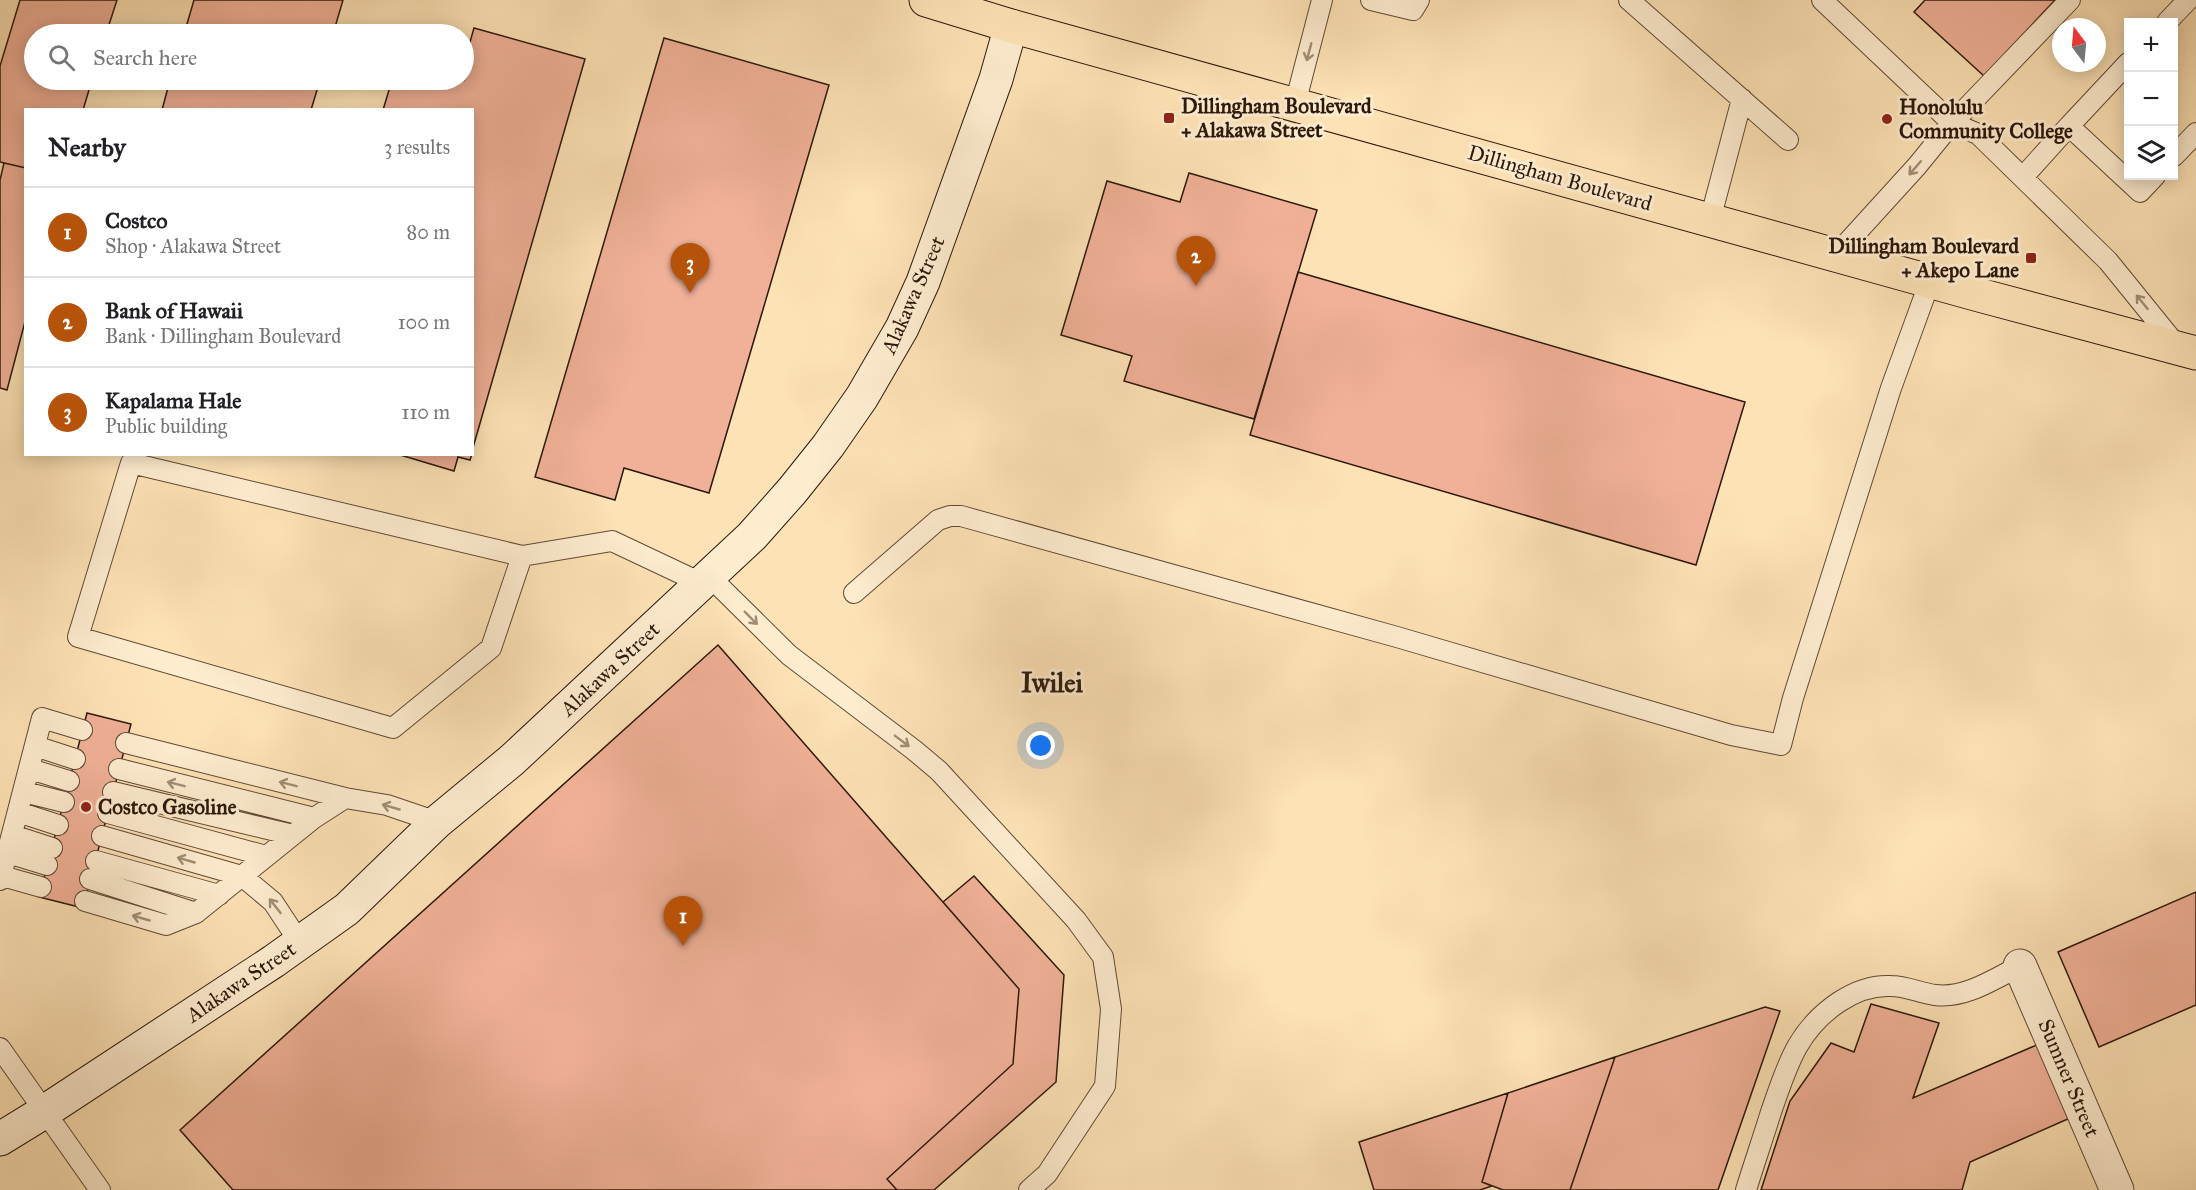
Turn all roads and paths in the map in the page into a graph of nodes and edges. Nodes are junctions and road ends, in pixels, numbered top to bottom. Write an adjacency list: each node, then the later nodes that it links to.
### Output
1 (926, 0): 9 (main road, Dillingham Boulevard)
2 (1322, 0): 14 (lane, one-way to 14)
3 (1371, 0): 4 (lane)
4 (1419, 0)
5 (1629, 0): 13 (lane)
6 (1822, 0): 15 (lane)
7 (2070, 0): 15 (lane)
8 (2188, 0): 10 (lane)
9 (964, 5): 11 (main road, Dillingham Boulevard)
10 (2171, 18)
11 (1011, 26): 14 (main road, Dillingham Boulevard); 29 (main road, Alakawa Street)
12 (2124, 67): 16 (lane)
13 (1742, 99): 18 (lane); 24 (lane)
14 (1295, 104): 24 (main road, Dillingham Boulevard)
15 (1952, 123): 20 (lane); 25 (lane, one-way to 25)
16 (2069, 126): 20 (lane); 21 (lane)
17 (2196, 133): 19 (lane)
18 (1788, 140)
19 (2178, 152)
20 (2022, 177): 27 (lane, one-way to 20)
21 (2124, 177)
22 (2127, 180): 23 (lane)
23 (2151, 180)
24 (1710, 220): 25 (main road, Dillingham Boulevard)
25 (1836, 255): 26 (main road, Dillingham Boulevard)
26 (1930, 281): 27 (main road, Dillingham Boulevard); 30 (lane)
27 (2187, 350)
28 (522, 556): 28 (lane); 29 (lane)
29 (706, 580): 45 (main road, Alakawa Street); 64 (lane, one-way to 64)
30 (854, 593)
31 (82, 730): 33 (lane)
32 (126, 743): 40 (lane, one-way to 32)
33 (35, 746): 34 (lane); 35 (lane)
34 (75, 759)
35 (30, 769): 37 (lane); 38 (lane)
36 (119, 770): 44 (lane, one-way to 36)
37 (69, 781)
38 (24, 792): 41 (lane); 42 (lane)
39 (113, 792): 47 (lane)
40 (345, 798): 44 (lane); 45 (lane, one-way to 40)
41 (64, 802)
42 (18, 813): 46 (lane); 49 (lane)
43 (108, 813): 51 (lane)
44 (314, 818): 47 (lane)
45 (436, 822): 58 (main road, Alakawa Street)
46 (58, 825)
47 (293, 835): 51 (lane)
48 (102, 836): 52 (lane, one-way to 48)
49 (10, 844): 50 (lane); 53 (lane)
50 (50, 856)
51 (266, 856): 52 (lane)
52 (242, 876): 55 (lane); 58 (lane, one-way to 52)
53 (1, 878): 54 (lane)
54 (41, 887)
55 (219, 894): 57 (lane); 57 (lane)
56 (85, 901): 57 (lane, one-way to 56)
57 (196, 913)
58 (300, 943): 61 (main road, Alakawa Street)
59 (2020, 966): 65 (lane); 66 (main road, Sumner Street)
60 (0, 1048): 61 (lane)
61 (44, 1112): 62 (main road, Alakawa Street); 63 (lane)
62 (0, 1139)
63 (100, 1190)
64 (1029, 1190)
65 (1746, 1190)
66 (2117, 1190)

